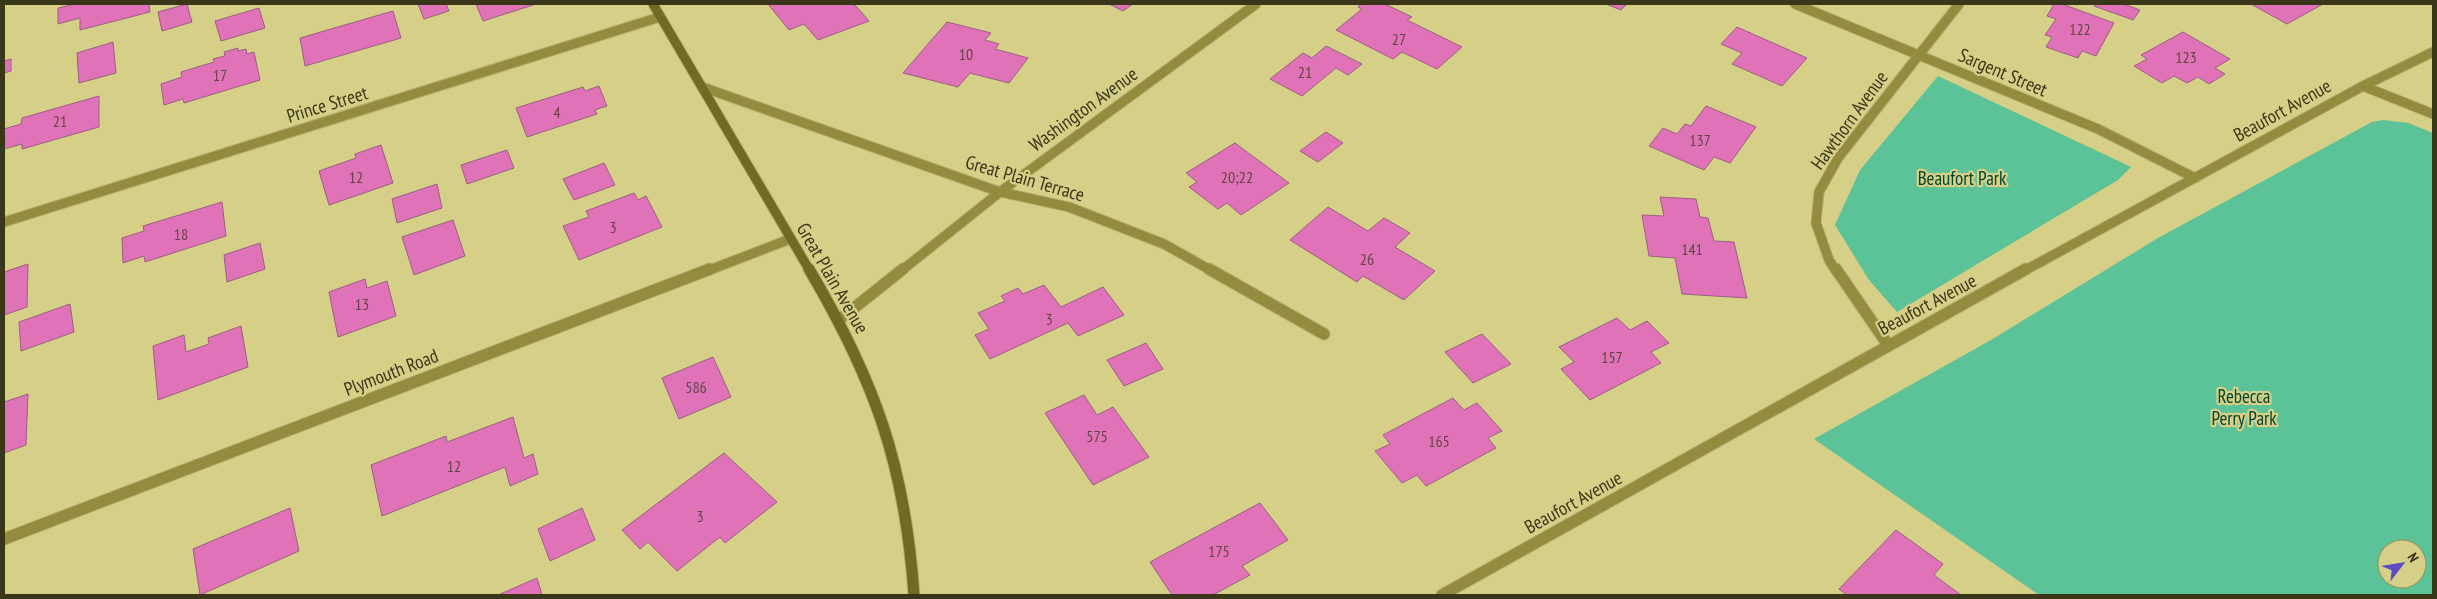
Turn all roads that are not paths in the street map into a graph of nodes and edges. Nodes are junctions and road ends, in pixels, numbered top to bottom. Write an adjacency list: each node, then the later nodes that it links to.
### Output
1 (653, 4): 5 (main road, Great Plain Avenue)
2 (1256, 4): 12 (street, Washington Avenue)
3 (1795, 4): 7 (street, Sargent Street)
4 (1959, 4): 7 (street, Hawthorn Avenue)
5 (660, 17): 9 (main road, Great Plain Avenue); 13 (street, Prince Street)
6 (2433, 52): 8 (street, Beaufort Avenue)
7 (1920, 55): 11 (street, Sargent Street); 17 (street, Hawthorn Avenue)
8 (2363, 86): 10 (street); 11 (street, Beaufort Avenue)
9 (702, 87): 12 (street, Great Plain Terrace); 14 (main road, Great Plain Avenue)
10 (2433, 114)
11 (2195, 178): 17 (street, Beaufort Avenue)
12 (1000, 192): 15 (street, Washington Avenue); 16 (street, Great Plain Terrace)
13 (4, 222)
14 (790, 239): 15 (main road, Great Plain Avenue); 18 (street, Plymouth Road)
15 (839, 320): 19 (main road, Great Plain Avenue)
16 (1324, 334)
17 (1888, 345): 20 (street, Beaufort Avenue)
18 (4, 539)
19 (914, 595)
20 (1442, 595)

